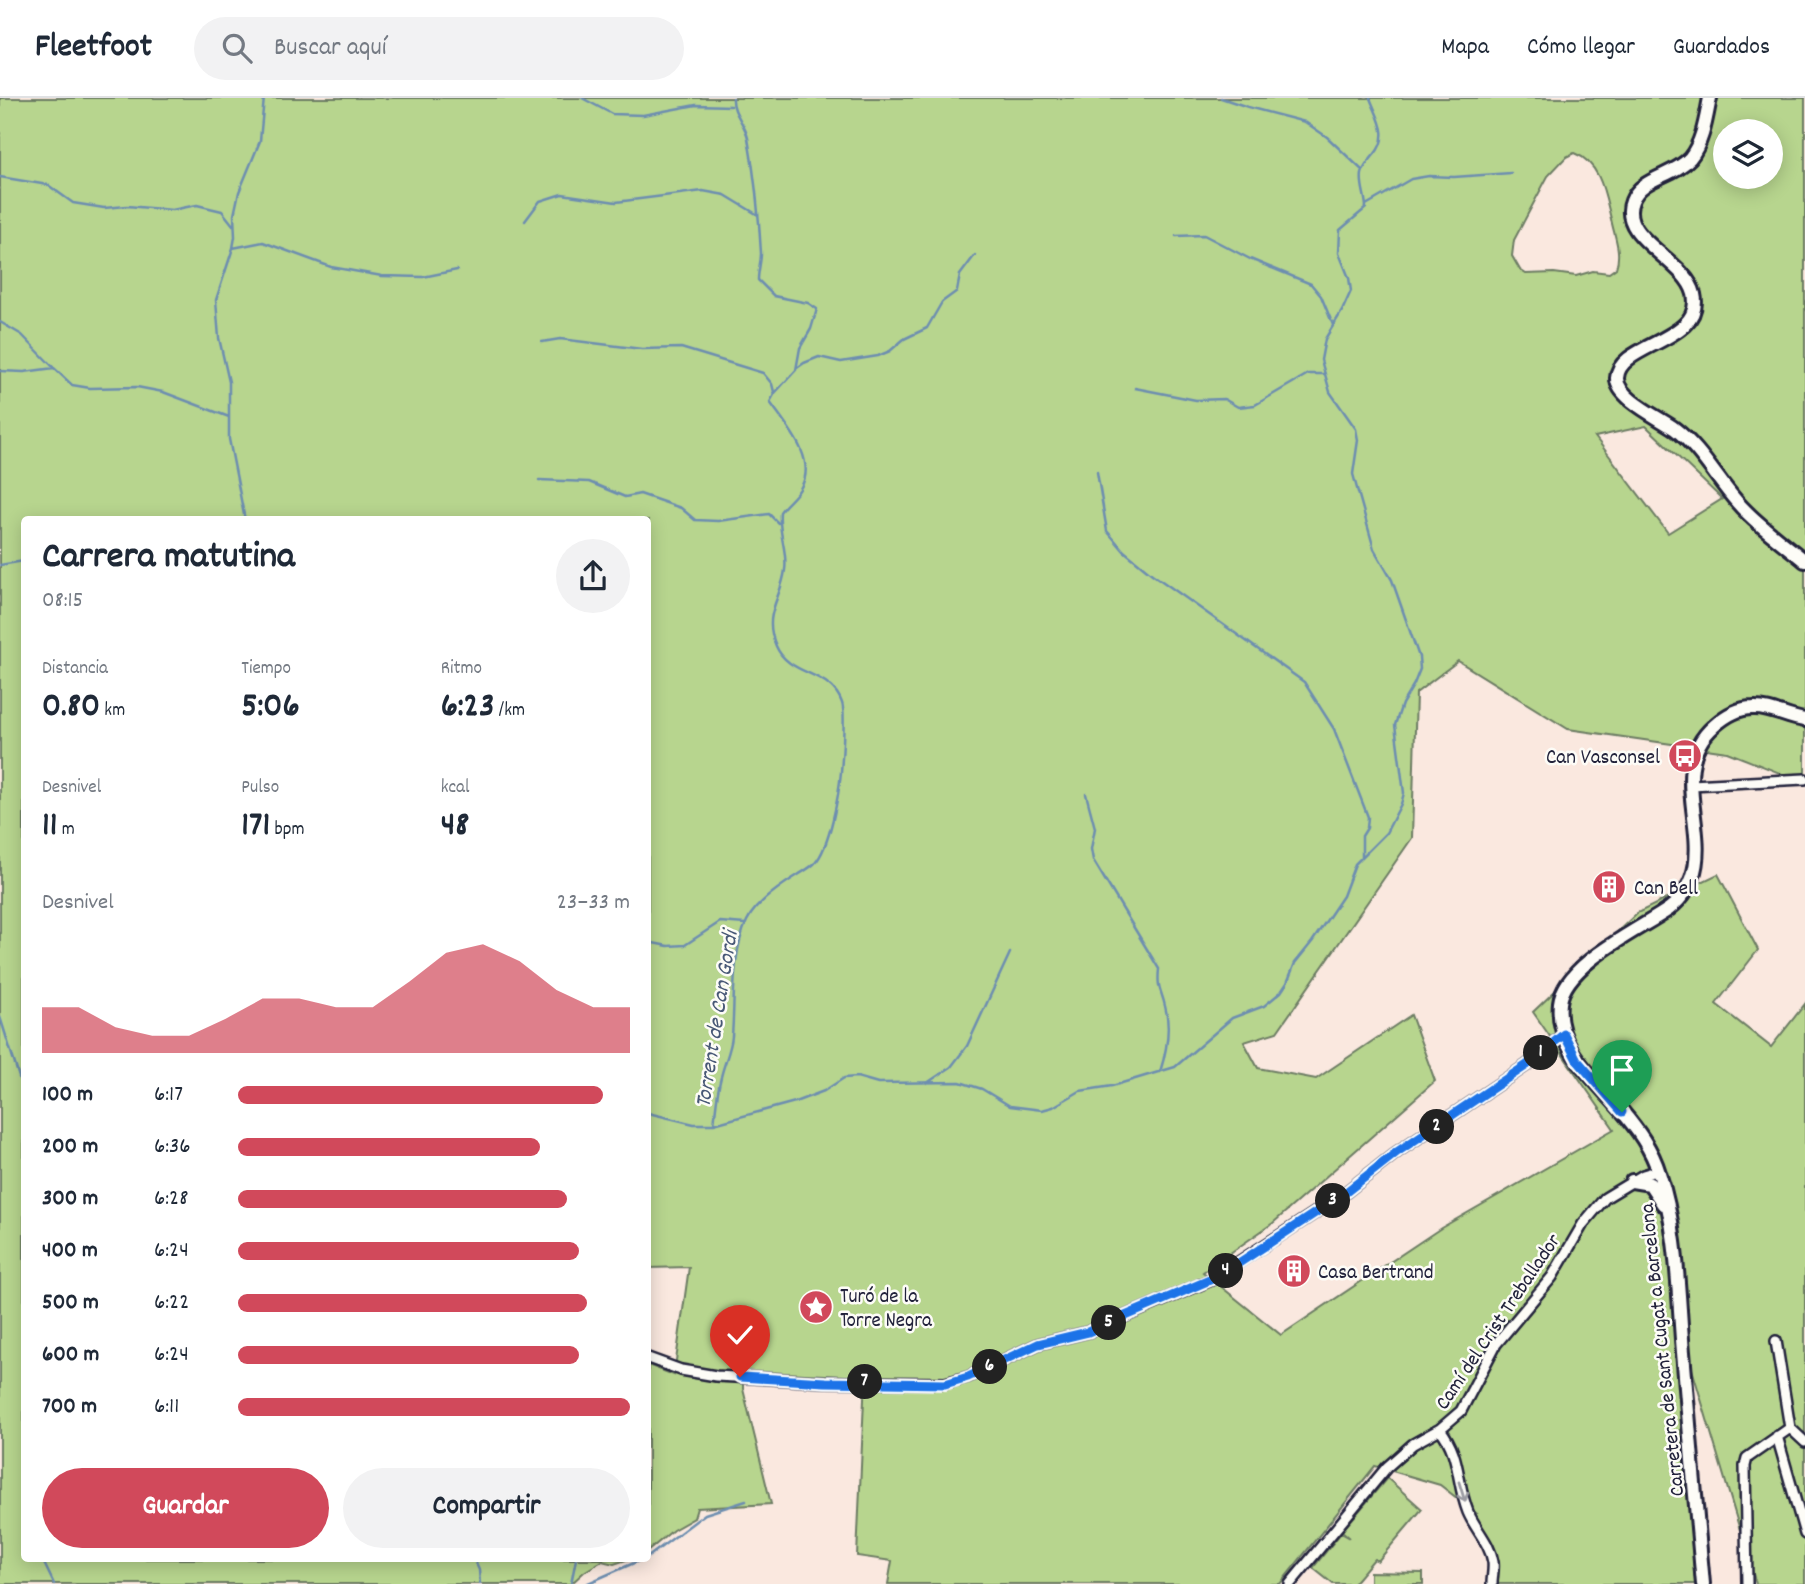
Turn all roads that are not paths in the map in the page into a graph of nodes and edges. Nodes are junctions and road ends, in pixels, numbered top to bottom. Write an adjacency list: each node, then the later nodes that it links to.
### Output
1 (1710, 98): 2 (main road)
2 (1805, 561)
3 (1805, 720): 5 (main road, Carretera de Sant Cugat a Barcelona)
4 (1805, 779): 5 (street)
5 (1691, 785): 6 (main road, Carretera de Sant Cugat a Barcelona)
6 (1564, 1034): 7 (main road, Carretera de Sant Cugat a Barcelona); 11 (street)
7 (1654, 1169): 8 (main road); 9 (main road, Carretera de Sant Cugat a Barcelona)
8 (1632, 1181): 9 (main road); 13 (street, Camí del Crist Treballador)
9 (1670, 1218): 19 (main road, Carretera de Sant Cugat a Barcelona)
10 (1776, 1340): 12 (street)
11 (651, 1359)
12 (1790, 1428): 14 (street); 15 (street)
13 (1440, 1429): 17 (street, Camí del Crist Treballador); 18 (street, one-way to 18)
14 (1777, 1436): 16 (street); 20 (street)
15 (1805, 1442)
16 (1805, 1534)
17 (1290, 1584)
18 (1492, 1584)
19 (1703, 1584)
20 (1747, 1584)

